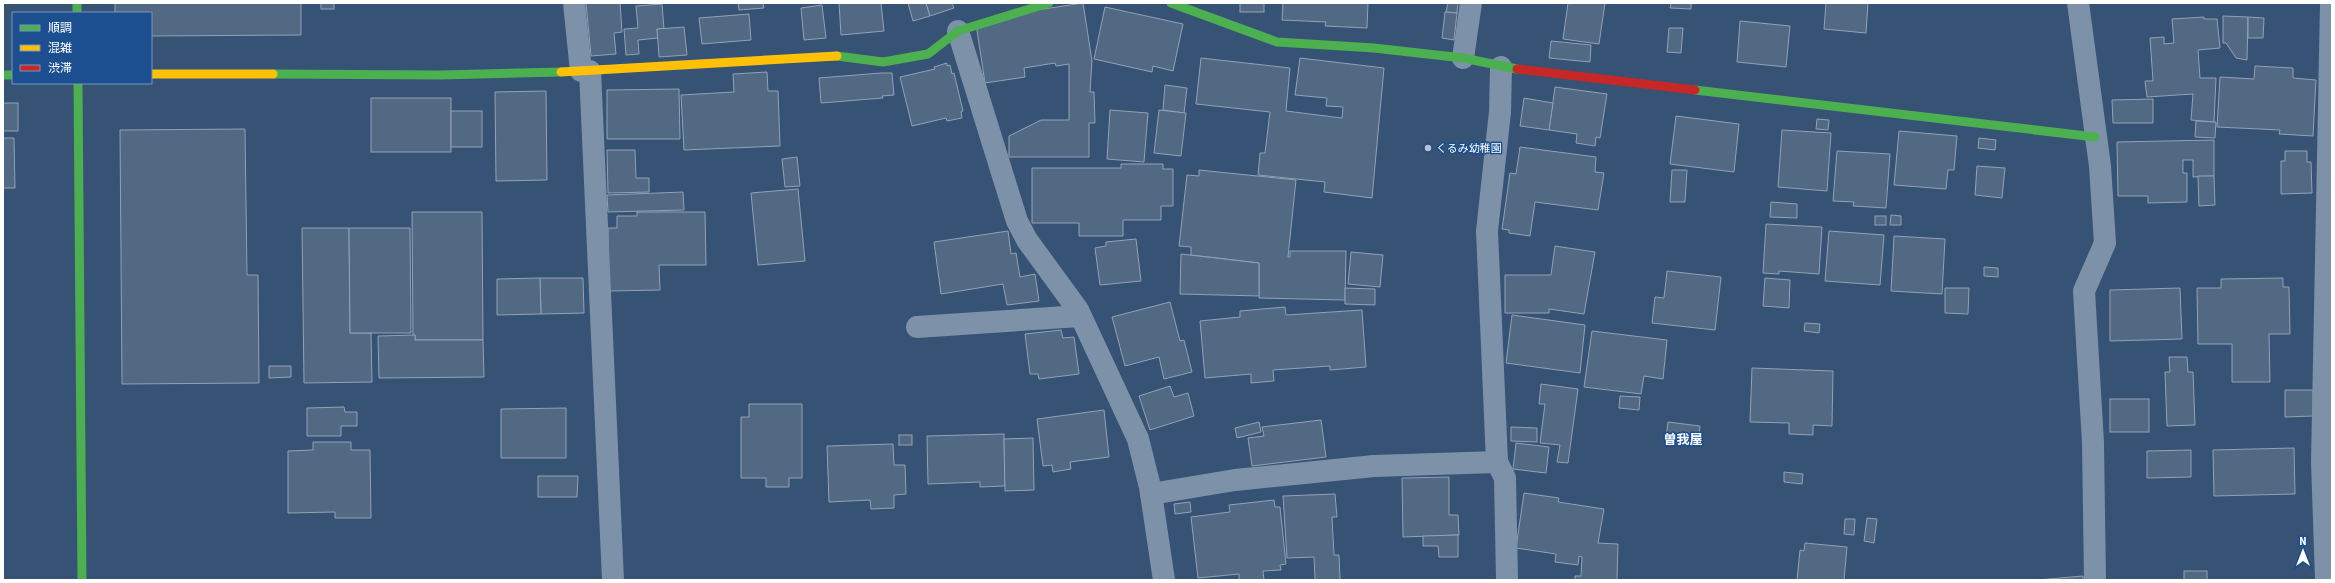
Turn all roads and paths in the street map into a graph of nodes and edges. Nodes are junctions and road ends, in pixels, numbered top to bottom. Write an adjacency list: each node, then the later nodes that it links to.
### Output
1 (574, 3): 10 (street)
2 (1049, 3): 7 (street)
3 (1171, 3): 8 (street)
4 (1471, 3): 8 (street)
5 (2078, 3): 13 (street)
6 (2331, 3): 23 (street)
7 (958, 31): 10 (street); 14 (street)
8 (1463, 58): 9 (street)
9 (1501, 67): 13 (street); 16 (street)
10 (586, 71): 11 (street); 19 (street)
11 (152, 74)
12 (78, 84): 18 (street)
13 (2095, 137): 22 (street)
14 (1080, 316): 15 (street); 17 (street)
15 (917, 327)
16 (1496, 462): 17 (street); 21 (street)
17 (1151, 494): 20 (street)
18 (82, 580)
19 (613, 580)
20 (1164, 580)
21 (1507, 580)
22 (2095, 580)
23 (2326, 580)

